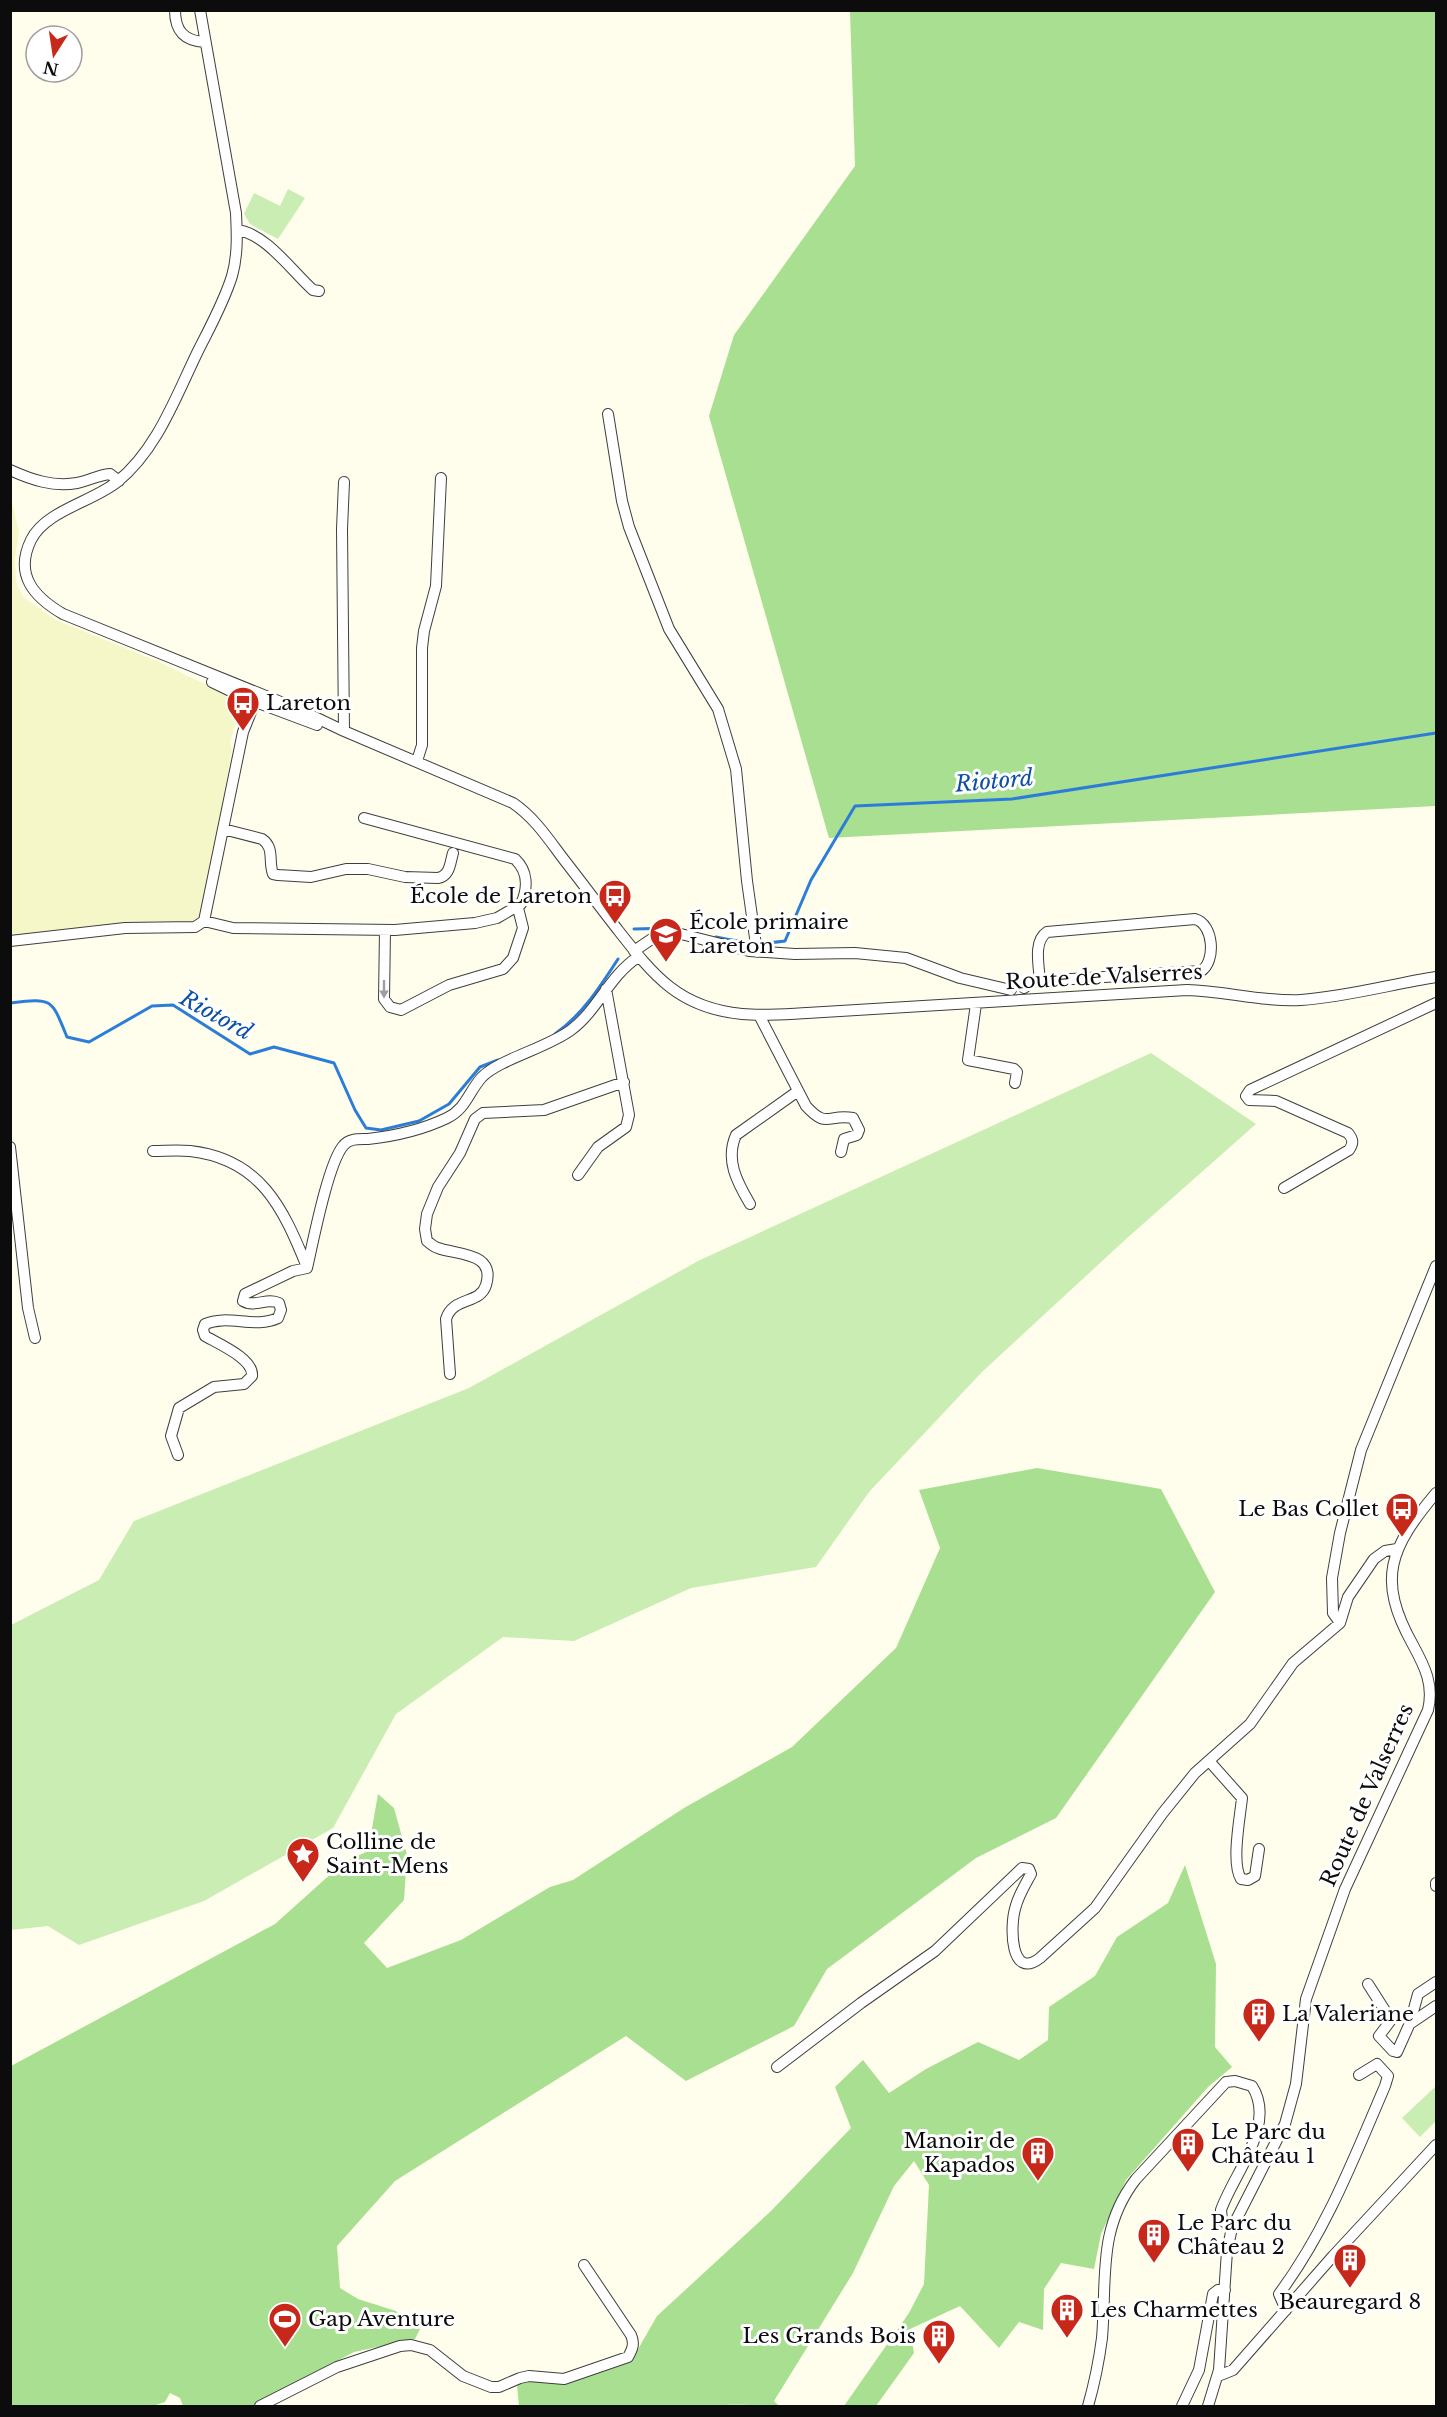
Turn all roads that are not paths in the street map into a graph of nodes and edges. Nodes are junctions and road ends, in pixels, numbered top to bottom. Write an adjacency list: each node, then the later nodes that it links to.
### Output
1 (175, 10): 3 (street)
2 (201, 10): 3 (street)
3 (205, 42): 4 (street)
4 (237, 230): 5 (street); 9 (street)
5 (320, 291)
6 (608, 414): 21 (street)
7 (10, 470): 9 (street)
8 (441, 478): 13 (street)
9 (118, 481): 11 (street)
10 (344, 482): 12 (street)
11 (253, 696): 12 (street); 12 (street); 15 (street)
12 (344, 731): 13 (street, Route de Valserres)
13 (417, 761): 22 (street, Route de Valserres)
14 (364, 818): 17 (street)
15 (223, 829): 16 (street); 18 (street)
16 (453, 853)
17 (518, 908): 19 (street); 19 (street, one-way to 17)
18 (204, 921): 19 (street); 20 (street)
19 (385, 930)
20 (10, 941)
21 (757, 947): 22 (street); 27 (street)
22 (636, 954): 26 (street); 32 (street, Route de Valserres)
23 (1437, 977): 28 (street, Route de Valserres)
24 (1040, 981): 24 (street); 25 (street)
25 (1024, 988): 27 (street); 28 (street)
26 (606, 989): 33 (street); 43 (street)
27 (1011, 990): 29 (street)
28 (1030, 1000): 29 (street, Route de Valserres)
29 (1009, 1002): 31 (street, Route de Valserres)
30 (1437, 1003): 40 (street)
31 (976, 1004): 32 (street, Route de Valserres); 34 (street)
32 (759, 1014): 35 (street)
33 (624, 1082): 39 (street); 45 (street)
34 (1015, 1083)
35 (798, 1091): 38 (street); 41 (street)
36 (10, 1147): 44 (street)
37 (153, 1151): 43 (street)
38 (840, 1152)
39 (578, 1175)
40 (1284, 1188)
41 (750, 1204)
42 (1437, 1266): 49 (street)
43 (307, 1268): 46 (street)
44 (35, 1338)
45 (450, 1374)
46 (178, 1455)
47 (1437, 1493): 48 (street, Route de Valserres)
48 (1397, 1549): 49 (street); 59 (street, Route de Valserres)
49 (1340, 1623): 50 (street)
50 (1210, 1762): 51 (street); 56 (street)
51 (1259, 1849)
52 (1437, 1982): 55 (street)
53 (1368, 1984): 55 (street)
54 (1437, 2006): 55 (street)
55 (1410, 2023)
56 (777, 2067)
57 (1359, 2075): 62 (street)
58 (1437, 2145): 62 (street)
59 (1232, 2228): 61 (street); 65 (street)
60 (584, 2265): 64 (street)
61 (1225, 2290): 63 (street); 66 (street)
62 (1286, 2310): 63 (street)
63 (1218, 2376): 67 (street)
64 (260, 2406)
65 (1088, 2406)
66 (1182, 2406)
67 (1209, 2406)

